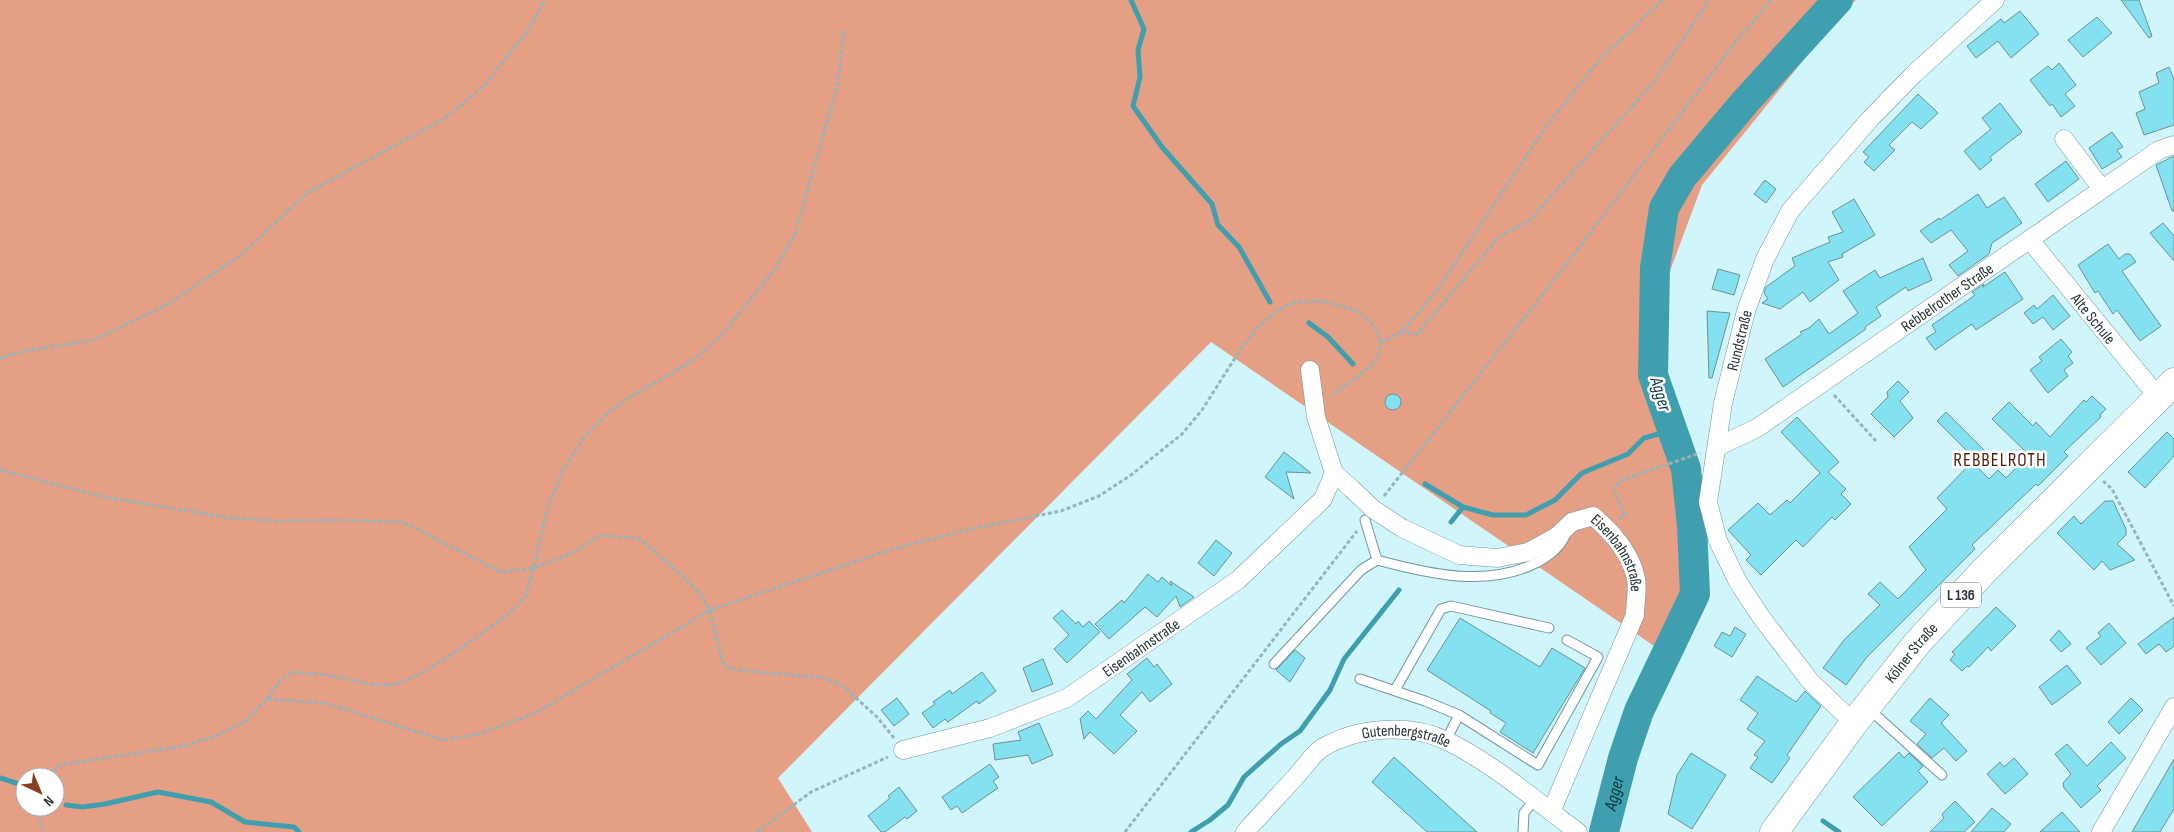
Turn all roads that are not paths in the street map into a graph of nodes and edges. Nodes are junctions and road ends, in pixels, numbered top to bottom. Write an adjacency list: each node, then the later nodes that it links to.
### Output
1 (1995, 0): 8 (street, Rundstraße)
2 (2064, 139): 4 (street)
3 (2174, 144): 4 (street, Rebbelrother Straße)
4 (2102, 189): 5 (street, Rebbelrother Straße)
5 (2030, 240): 7 (street, Alte Schule); 8 (street, Rebbelrother Straße)
6 (1310, 370): 9 (street)
7 (2166, 389): 20 (main road, Kölner Straße / L 136)
8 (1709, 450): 20 (street, Rundstraße)
9 (1334, 473): 11 (street, Eisenbahnstraße, bridge); 22 (street, Eisenbahnstraße)
10 (1365, 520): 12 (lane)
11 (1572, 522): 12 (lane); 25 (street, Eisenbahnstraße)
12 (1377, 560): 15 (lane)
13 (1549, 628): 17 (lane)
14 (1567, 640): 19 (lane)
15 (1274, 664)
16 (1360, 679): 17 (lane)
17 (1395, 690): 19 (lane)
18 (2174, 707): 30 (street)
19 (1459, 715): 21 (lane)
20 (1860, 716): 23 (lane); 29 (main road, Kölner Straße / L 136)
21 (1446, 740): 24 (street, Gutenbergstraße); 27 (street, Gutenbergstraße)
22 (903, 750)
23 (1942, 775)
24 (1534, 800): 25 (street, Gutenbergstraße); 28 (lane)
25 (1551, 812): 26 (street, Gutenbergstraße)
26 (1573, 828)
27 (1245, 832)
28 (1522, 832)
29 (1774, 832)
30 (2101, 832)

